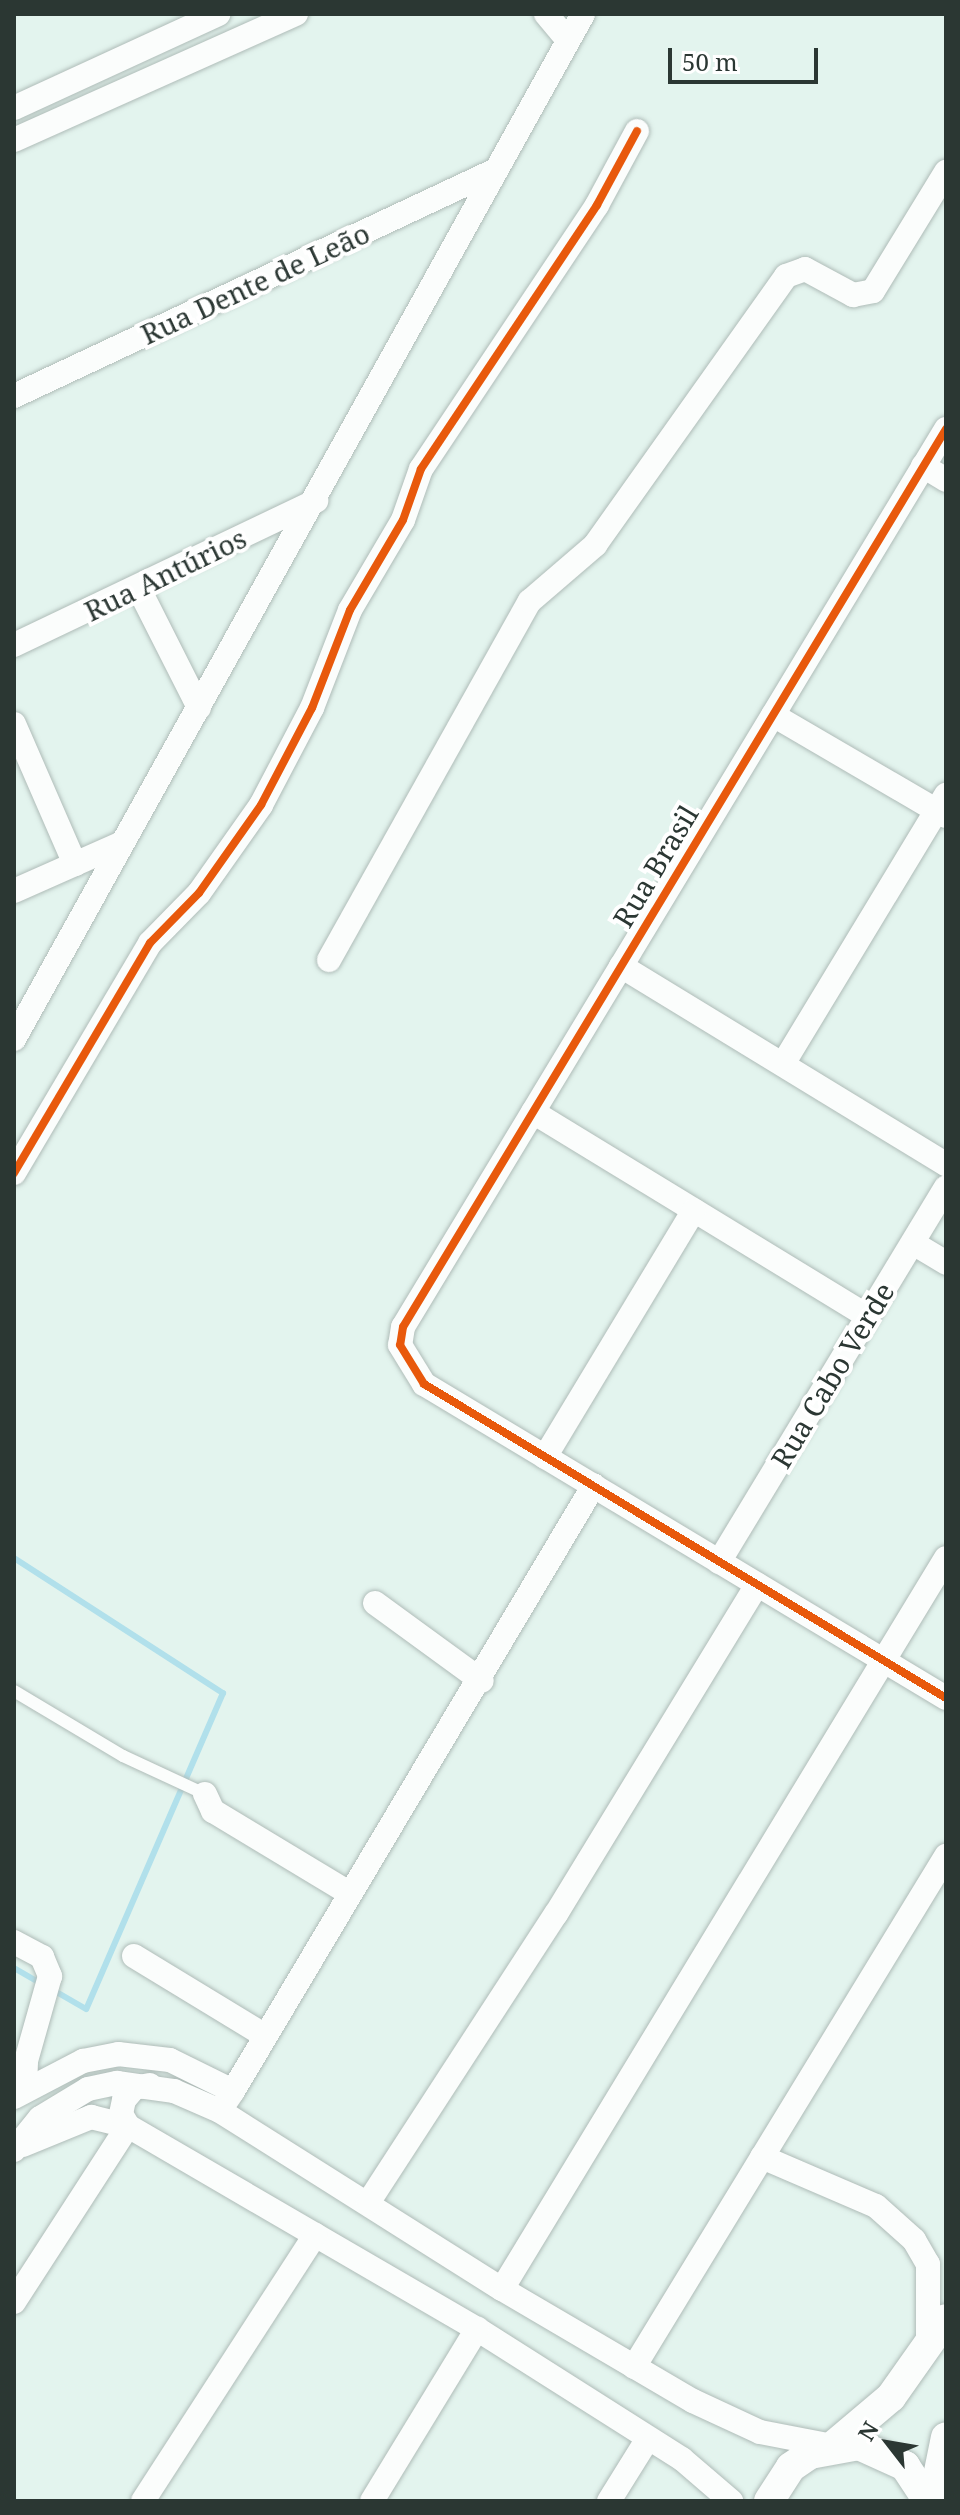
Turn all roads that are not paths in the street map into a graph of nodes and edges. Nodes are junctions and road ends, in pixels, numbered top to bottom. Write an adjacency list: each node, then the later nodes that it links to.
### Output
1 (218, 14): 6 (street)
2 (296, 14): 8 (street)
3 (546, 14): 5 (street)
4 (583, 14): 5 (street)
5 (567, 39): 9 (street)
6 (14, 108)
7 (637, 131): 31 (street)
8 (14, 140)
9 (496, 170): 11 (street, Rua Dente de Leão); 15 (street)
10 (946, 172): 25 (street)
11 (14, 396)
12 (946, 429): 13 (street, Rua Brasil)
13 (923, 466): 14 (street); 19 (street, Rua Brasil)
14 (946, 480)
15 (316, 501): 16 (street, Rua Antúrios); 18 (street)
16 (139, 589): 17 (street, Rua Antúrios); 18 (street)
17 (14, 645)
18 (199, 708): 22 (street)
19 (773, 715): 21 (street); 26 (street, Rua Brasil)
20 (14, 724): 23 (street)
21 (943, 807): 28 (street)
22 (120, 844): 23 (street); 27 (street)
23 (75, 864): 24 (street)
24 (14, 891)
25 (329, 960)
26 (621, 966): 28 (street); 29 (street, Rua Brasil)
27 (14, 1039)
28 (783, 1064): 30 (street)
29 (533, 1112): 33 (street); 37 (street, Rua Brasil)
30 (946, 1164)
31 (14, 1173)
32 (946, 1187): 34 (street, Rua Cabo Verde)
33 (694, 1210): 36 (street); 37 (street)
34 (913, 1243): 35 (street); 36 (street, Rua Cabo Verde)
35 (946, 1263)
36 (867, 1316): 40 (street, Rua Cabo Verde)
37 (545, 1457): 38 (street)
38 (594, 1485): 40 (street); 44 (street)
39 (946, 1558): 43 (street)
40 (719, 1562): 41 (street)
41 (757, 1585): 43 (street); 59 (street)
42 (375, 1603): 44 (street)
43 (883, 1661): 46 (street); 61 (street)
44 (482, 1681): 49 (street)
45 (14, 1691): 47 (lane)
46 (946, 1698)
47 (200, 1792): 49 (street)
48 (946, 1856): 58 (street)
49 (349, 1893): 52 (street)
50 (14, 1942): 54 (street)
51 (134, 1956): 52 (street)
52 (264, 2035): 55 (street)
53 (150, 2085): 55 (street); 56 (street); 57 (street)
54 (19, 2093): 55 (street)
55 (226, 2101): 59 (street)
56 (128, 2126): 57 (street); 60 (street); 62 (street)
57 (14, 2150)
58 (762, 2157): 65 (street); 66 (street)
59 (368, 2203): 61 (street)
60 (315, 2235): 64 (street); 70 (street)
61 (502, 2289): 66 (street)
62 (14, 2302)
63 (946, 2319): 65 (street)
64 (477, 2329): 68 (street); 71 (street)
65 (928, 2348): 69 (street)
66 (634, 2367): 69 (street)
67 (946, 2437): 75 (street)
68 (647, 2440): 72 (street); 73 (street)
69 (833, 2446): 74 (street); 75 (street)
70 (143, 2501)
71 (372, 2501)
72 (609, 2501)
73 (731, 2501)
74 (769, 2501)
75 (930, 2501)

